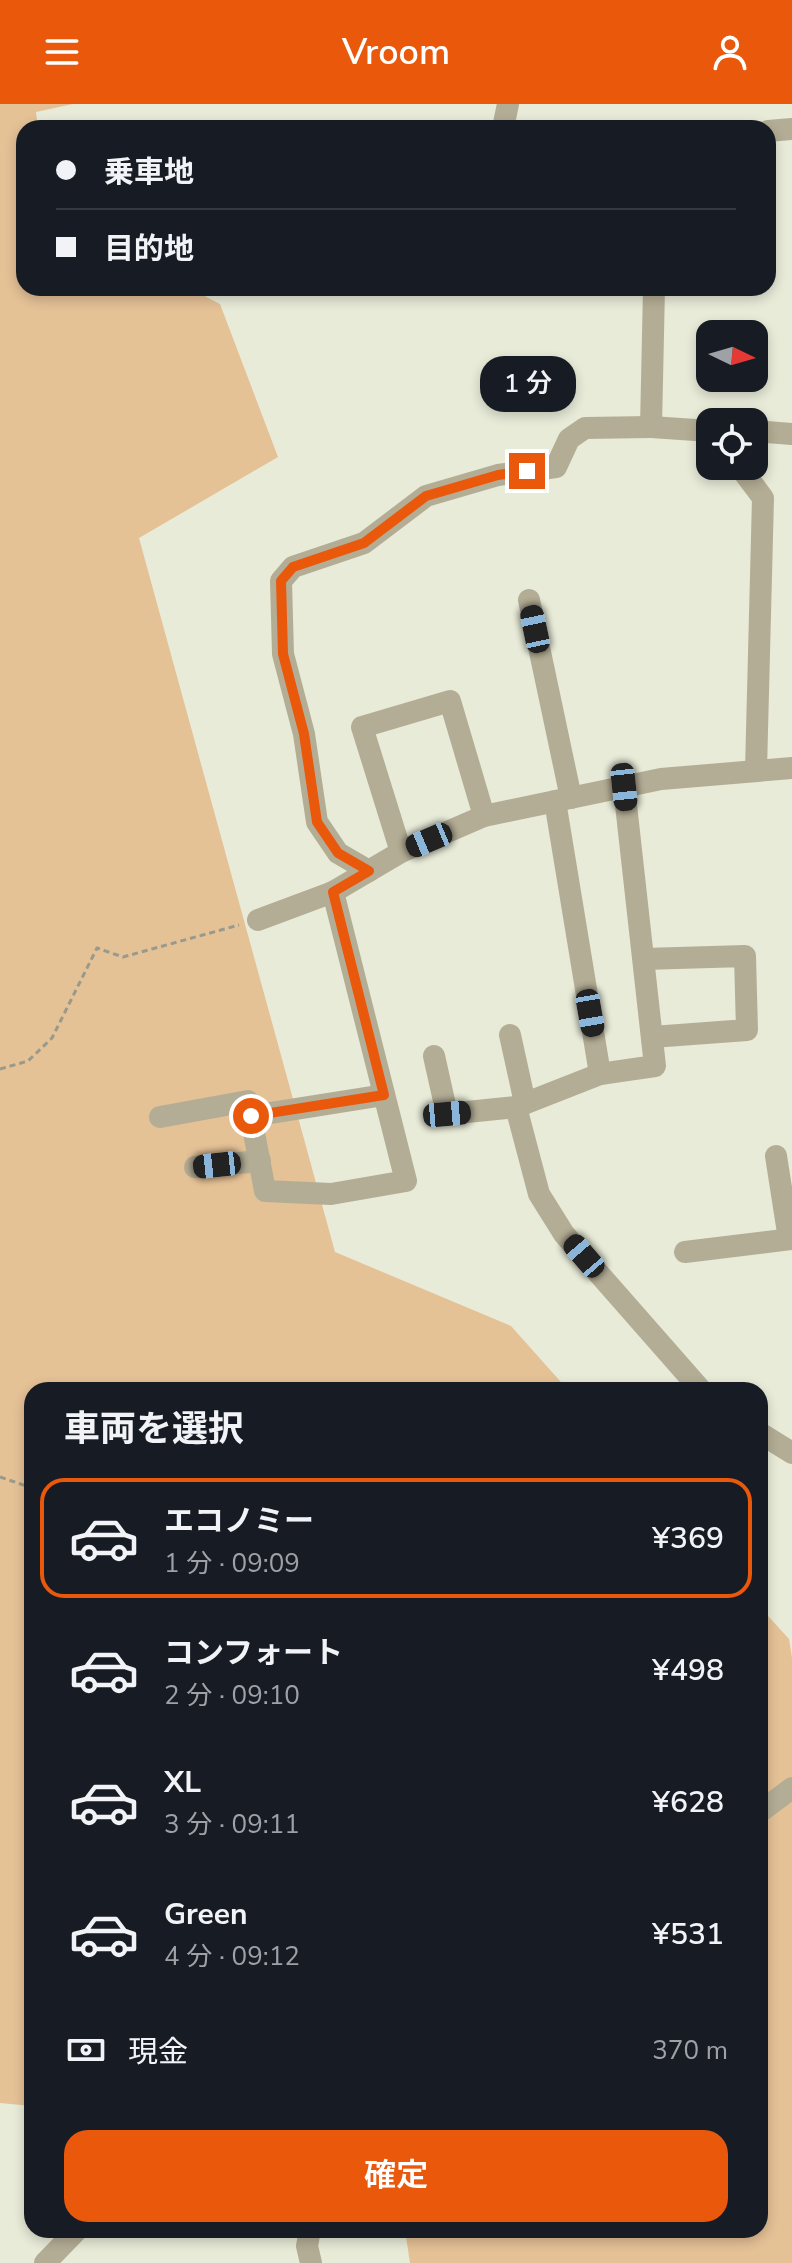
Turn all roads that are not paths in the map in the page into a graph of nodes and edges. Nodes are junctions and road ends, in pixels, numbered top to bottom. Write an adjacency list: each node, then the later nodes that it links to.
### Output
1 (654, 296): 2 (street)
2 (651, 427): 3 (street); 14 (street)
3 (696, 430)
4 (768, 432): 5 (street)
5 (792, 434)
6 (750, 480): 9 (street)
7 (529, 600): 11 (street)
8 (792, 768): 9 (street)
9 (756, 770): 10 (street)
10 (624, 787): 11 (street); 17 (street)
11 (563, 800): 12 (street); 21 (street)
12 (484, 816): 13 (street); 13 (street)
13 (401, 852): 14 (street)
14 (369, 871): 15 (street)
15 (333, 892): 16 (street); 22 (street)
16 (258, 920)
17 (644, 959): 19 (street); 19 (street)
18 (510, 1035): 23 (street)
19 (652, 1037): 21 (street)
20 (434, 1056): 23 (street)
21 (600, 1074): 23 (street)
22 (384, 1095): 24 (street); 27 (street)
23 (521, 1105): 31 (street)
24 (251, 1116): 25 (street); 27 (street)
25 (160, 1117)
26 (776, 1156): 29 (street)
27 (260, 1161): 28 (street)
28 (195, 1167)
29 (790, 1239): 30 (street)
30 (685, 1252)
31 (694, 1382)
32 (768, 1438): 33 (street)
33 (792, 1453)
34 (792, 1788): 35 (street)
35 (768, 1806)
36 (69, 2238): 38 (street)
37 (308, 2238): 39 (street)
38 (45, 2263)
39 (311, 2263)

